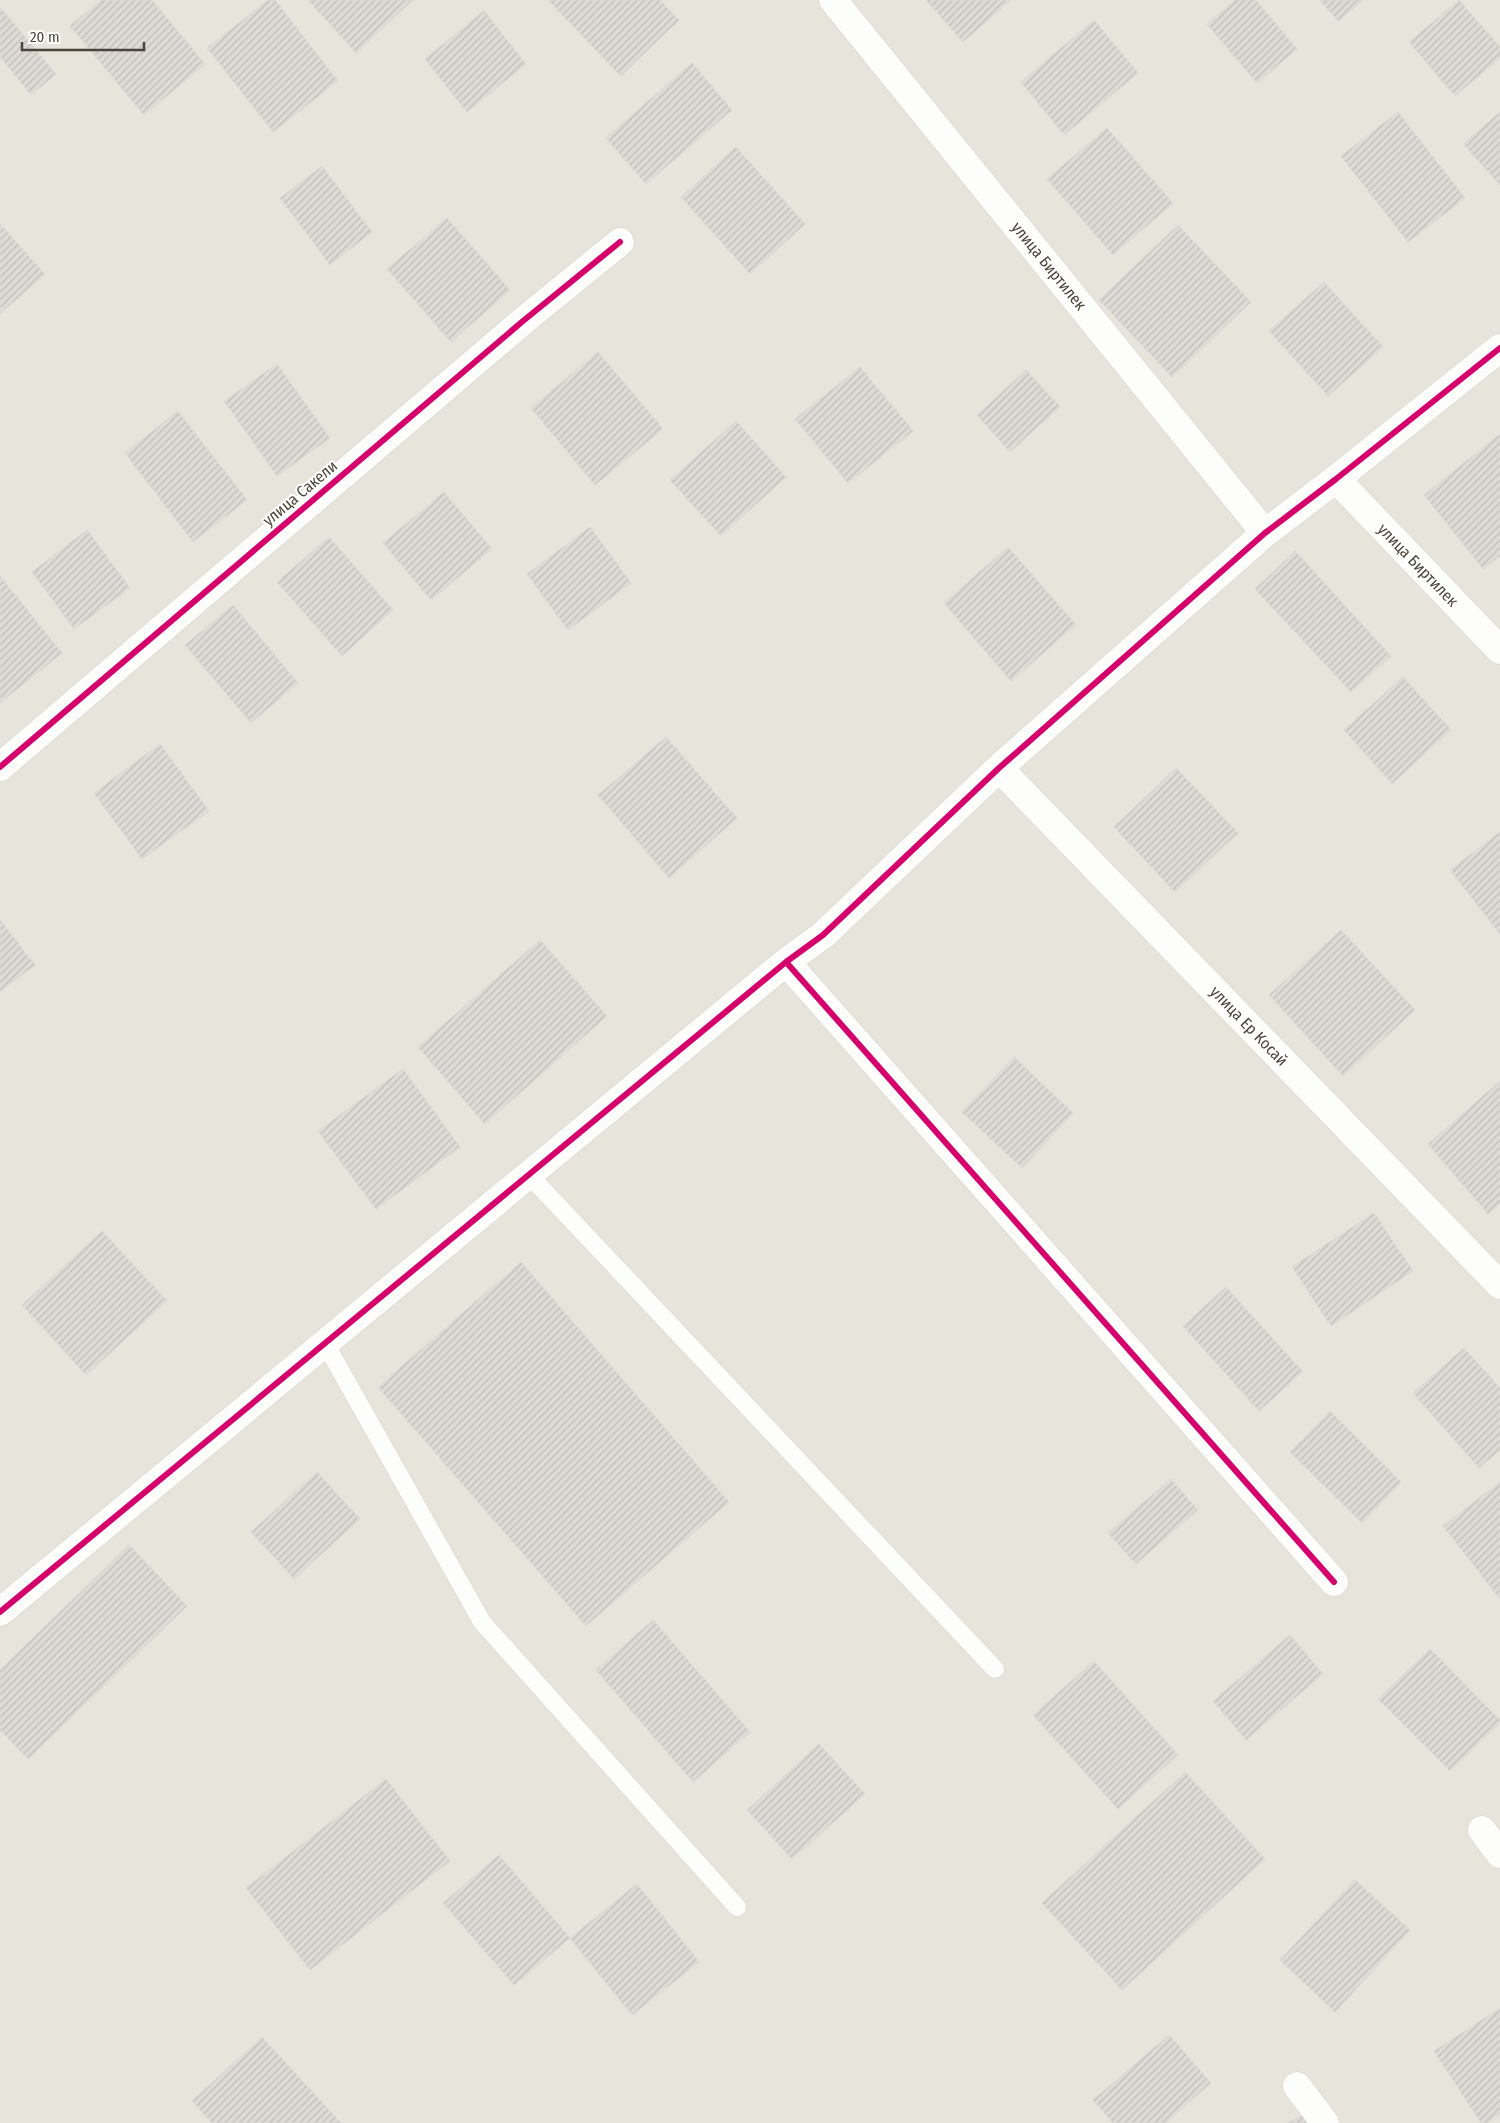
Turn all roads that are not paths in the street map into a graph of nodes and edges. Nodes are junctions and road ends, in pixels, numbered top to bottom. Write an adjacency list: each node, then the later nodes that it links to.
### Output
1 (833, 0): 5 (street, улица Биртилек)
2 (620, 242): 7 (street, улица Сакели)
3 (1500, 348): 4 (street)
4 (1336, 479): 5 (street); 6 (street, улица Биртилек)
5 (1265, 533): 8 (street)
6 (1500, 650)
7 (0, 767)
8 (998, 768): 9 (street); 11 (street, улица Ер Косай)
9 (786, 962): 10 (street); 13 (street)
10 (529, 1175): 12 (street); 15 (lane)
11 (1500, 1285)
12 (325, 1343): 14 (street); 18 (lane)
13 (1334, 1582)
14 (0, 1612)
15 (995, 1669)
16 (1482, 1830): 17 (street)
17 (1500, 1854)
18 (737, 1907)
19 (1297, 2086): 20 (street)
20 (1325, 2123)

